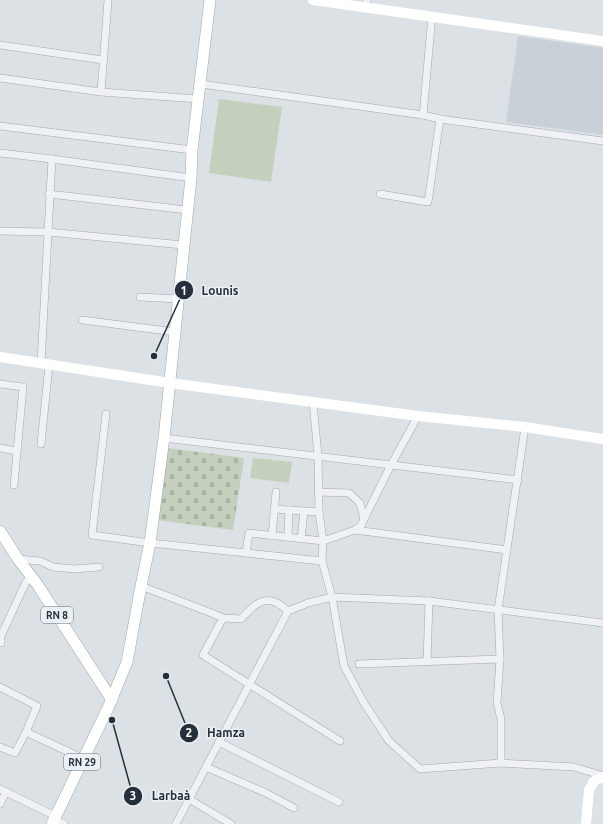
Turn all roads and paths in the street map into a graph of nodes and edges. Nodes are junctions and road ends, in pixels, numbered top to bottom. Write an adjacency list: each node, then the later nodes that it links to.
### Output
1 (108, 0): 9 (street)
2 (210, 0): 11 (main road, RN 29)
3 (313, 0): 4 (street)
4 (332, 1): 5 (street)
5 (367, 4): 6 (street)
6 (432, 16): 7 (street); 14 (street)
7 (603, 41)
8 (0, 45): 9 (street)
9 (103, 60): 12 (street)
10 (0, 78): 12 (street)
11 (201, 84): 13 (main road, RN 29); 14 (street)
12 (101, 92): 13 (street)
13 (199, 99): 18 (main road, RN 29)
14 (423, 116): 15 (street)
15 (440, 119): 17 (street); 23 (street)
16 (0, 126): 18 (street)
17 (603, 141)
18 (192, 150): 21 (main road, RN 29)
19 (0, 153): 20 (street)
20 (52, 159): 21 (street); 22 (street)
21 (191, 178): 24 (main road, RN 29)
22 (50, 194): 24 (street); 26 (street)
23 (380, 194)
24 (187, 210): 27 (main road, RN 29)
25 (0, 231): 26 (street)
26 (48, 232): 27 (street); 33 (street)
27 (183, 245): 29 (main road, RN 29)
28 (140, 297): 29 (street)
29 (178, 299): 31 (main road, RN 29)
30 (82, 320): 31 (street)
31 (175, 332): 34 (main road, RN 29)
32 (0, 357): 33 (street)
33 (45, 364): 34 (street); 42 (street)
34 (170, 383): 36 (street); 40 (main road, RN 29)
35 (0, 384): 44 (street)
36 (313, 402): 38 (street); 45 (street)
37 (106, 414): 62 (street)
38 (418, 416): 39 (street); 46 (street)
39 (525, 427): 41 (street); 47 (street)
40 (164, 438): 45 (street); 62 (main road, RN 29)
41 (603, 439)
42 (41, 444)
43 (0, 448): 44 (street)
44 (16, 451): 48 (street)
45 (318, 456): 46 (street); 50 (street)
46 (391, 465): 47 (street); 55 (street)
47 (518, 480): 63 (street)
48 (14, 485)
49 (276, 492): 51 (street)
50 (318, 492): 54 (street); 55 (street)
51 (274, 509): 52 (street); 58 (street)
52 (290, 510): 53 (street); 59 (street)
53 (304, 511): 54 (street); 60 (street)
54 (319, 512): 61 (street)
55 (364, 519): 56 (street)
56 (355, 530): 61 (street); 63 (street)
57 (0, 531): 65 (main road, RN 8)
58 (272, 536): 59 (street); 64 (street)
59 (288, 537): 60 (street)
60 (301, 539): 61 (street)
61 (323, 541): 66 (street)
62 (150, 543): 64 (street); 69 (main road, RN 29)
63 (507, 550): 72 (street)
64 (246, 553): 66 (street)
65 (18, 559): 67 (street); 68 (main road, RN 8)
66 (322, 561): 70 (street)
67 (99, 567)
68 (32, 577): 76 (street); 82 (main road, RN 8)
69 (141, 586): 74 (street); 82 (main road, RN 29)
70 (332, 596): 71 (street); 73 (street); 88 (street)
71 (429, 601): 72 (street); 78 (street)
72 (498, 610): 75 (street); 77 (street)
73 (288, 611): 74 (street); 80 (street)
74 (223, 618): 80 (street)
75 (603, 624)
76 (1, 638)
77 (500, 659): 78 (street); 88 (street)
78 (427, 662): 79 (street)
79 (359, 664)
80 (250, 684): 84 (street); 85 (street)
81 (0, 687): 83 (street)
82 (112, 700): 87 (main road, RN 29)
83 (26, 732): 86 (street); 87 (street)
84 (340, 741)
85 (219, 742): 89 (street); 93 (street)
86 (0, 747)
87 (84, 759): 96 (main road, RN 29)
88 (501, 763): 90 (street)
89 (206, 767): 92 (street); 95 (street)
90 (603, 776): 100 (street)
91 (3, 790): 94 (street); 96 (street)
92 (189, 799): 98 (street); 99 (street)
93 (339, 802)
94 (0, 804)
95 (294, 808)
96 (54, 820): 97 (street)
97 (64, 824)
98 (176, 824)
99 (231, 824)
100 (586, 824)

